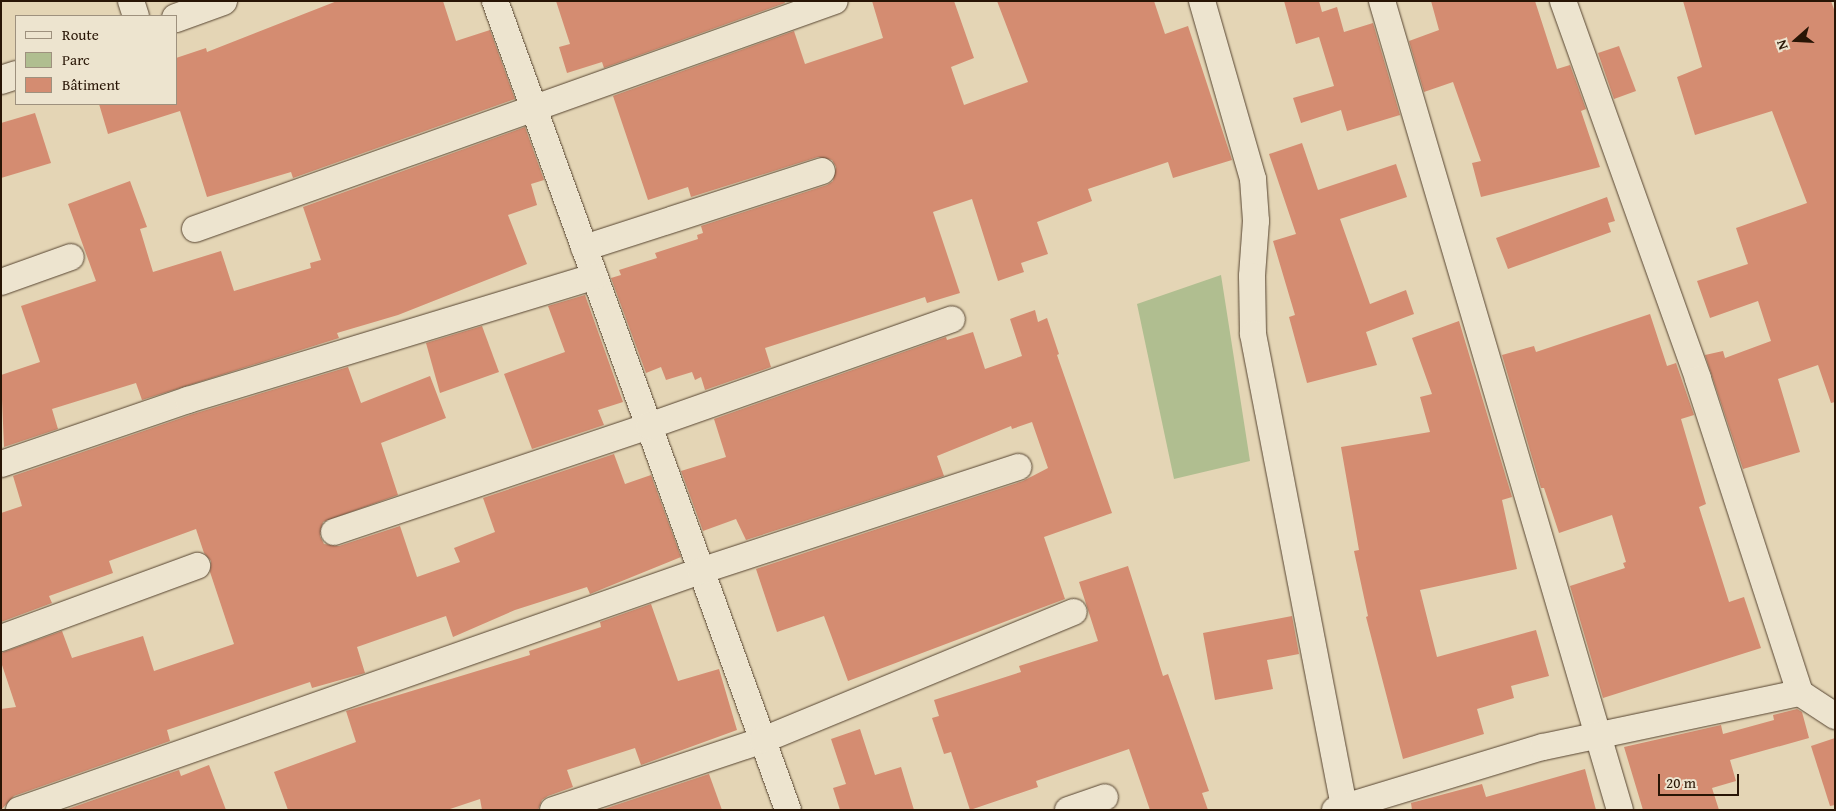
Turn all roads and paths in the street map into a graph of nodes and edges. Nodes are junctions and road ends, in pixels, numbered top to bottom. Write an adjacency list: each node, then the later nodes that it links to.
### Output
1 (131, 1): 8 (street)
2 (223, 1): 9 (street)
3 (495, 1): 12 (street)
4 (834, 1): 12 (street)
5 (1202, 1): 34 (street)
6 (1382, 1): 30 (street)
7 (1563, 1): 28 (street)
8 (136, 15)
9 (178, 17)
10 (15, 75): 11 (street)
11 (1, 80)
12 (534, 110): 14 (street); 15 (street)
13 (822, 171): 15 (street)
14 (195, 229)
15 (584, 248): 17 (street)
16 (71, 257): 18 (street)
17 (595, 276): 20 (street); 21 (street)
18 (1, 282)
19 (952, 319): 20 (street)
20 (649, 426): 23 (street); 25 (street)
21 (1, 464)
22 (1018, 467): 25 (street)
23 (334, 532)
24 (197, 566): 27 (street)
25 (700, 571): 31 (street); 35 (street)
26 (1074, 612): 31 (street)
27 (1, 638)
28 (1800, 693): 29 (street); 30 (street)
29 (1835, 716)
30 (1598, 734): 33 (street); 39 (street)
31 (763, 740): 36 (street); 37 (street)
32 (1105, 797): 38 (street)
33 (1397, 800): 34 (street)
34 (1340, 808)
35 (19, 810)
36 (553, 810)
37 (788, 810)
38 (1068, 810)
39 (1620, 810)

